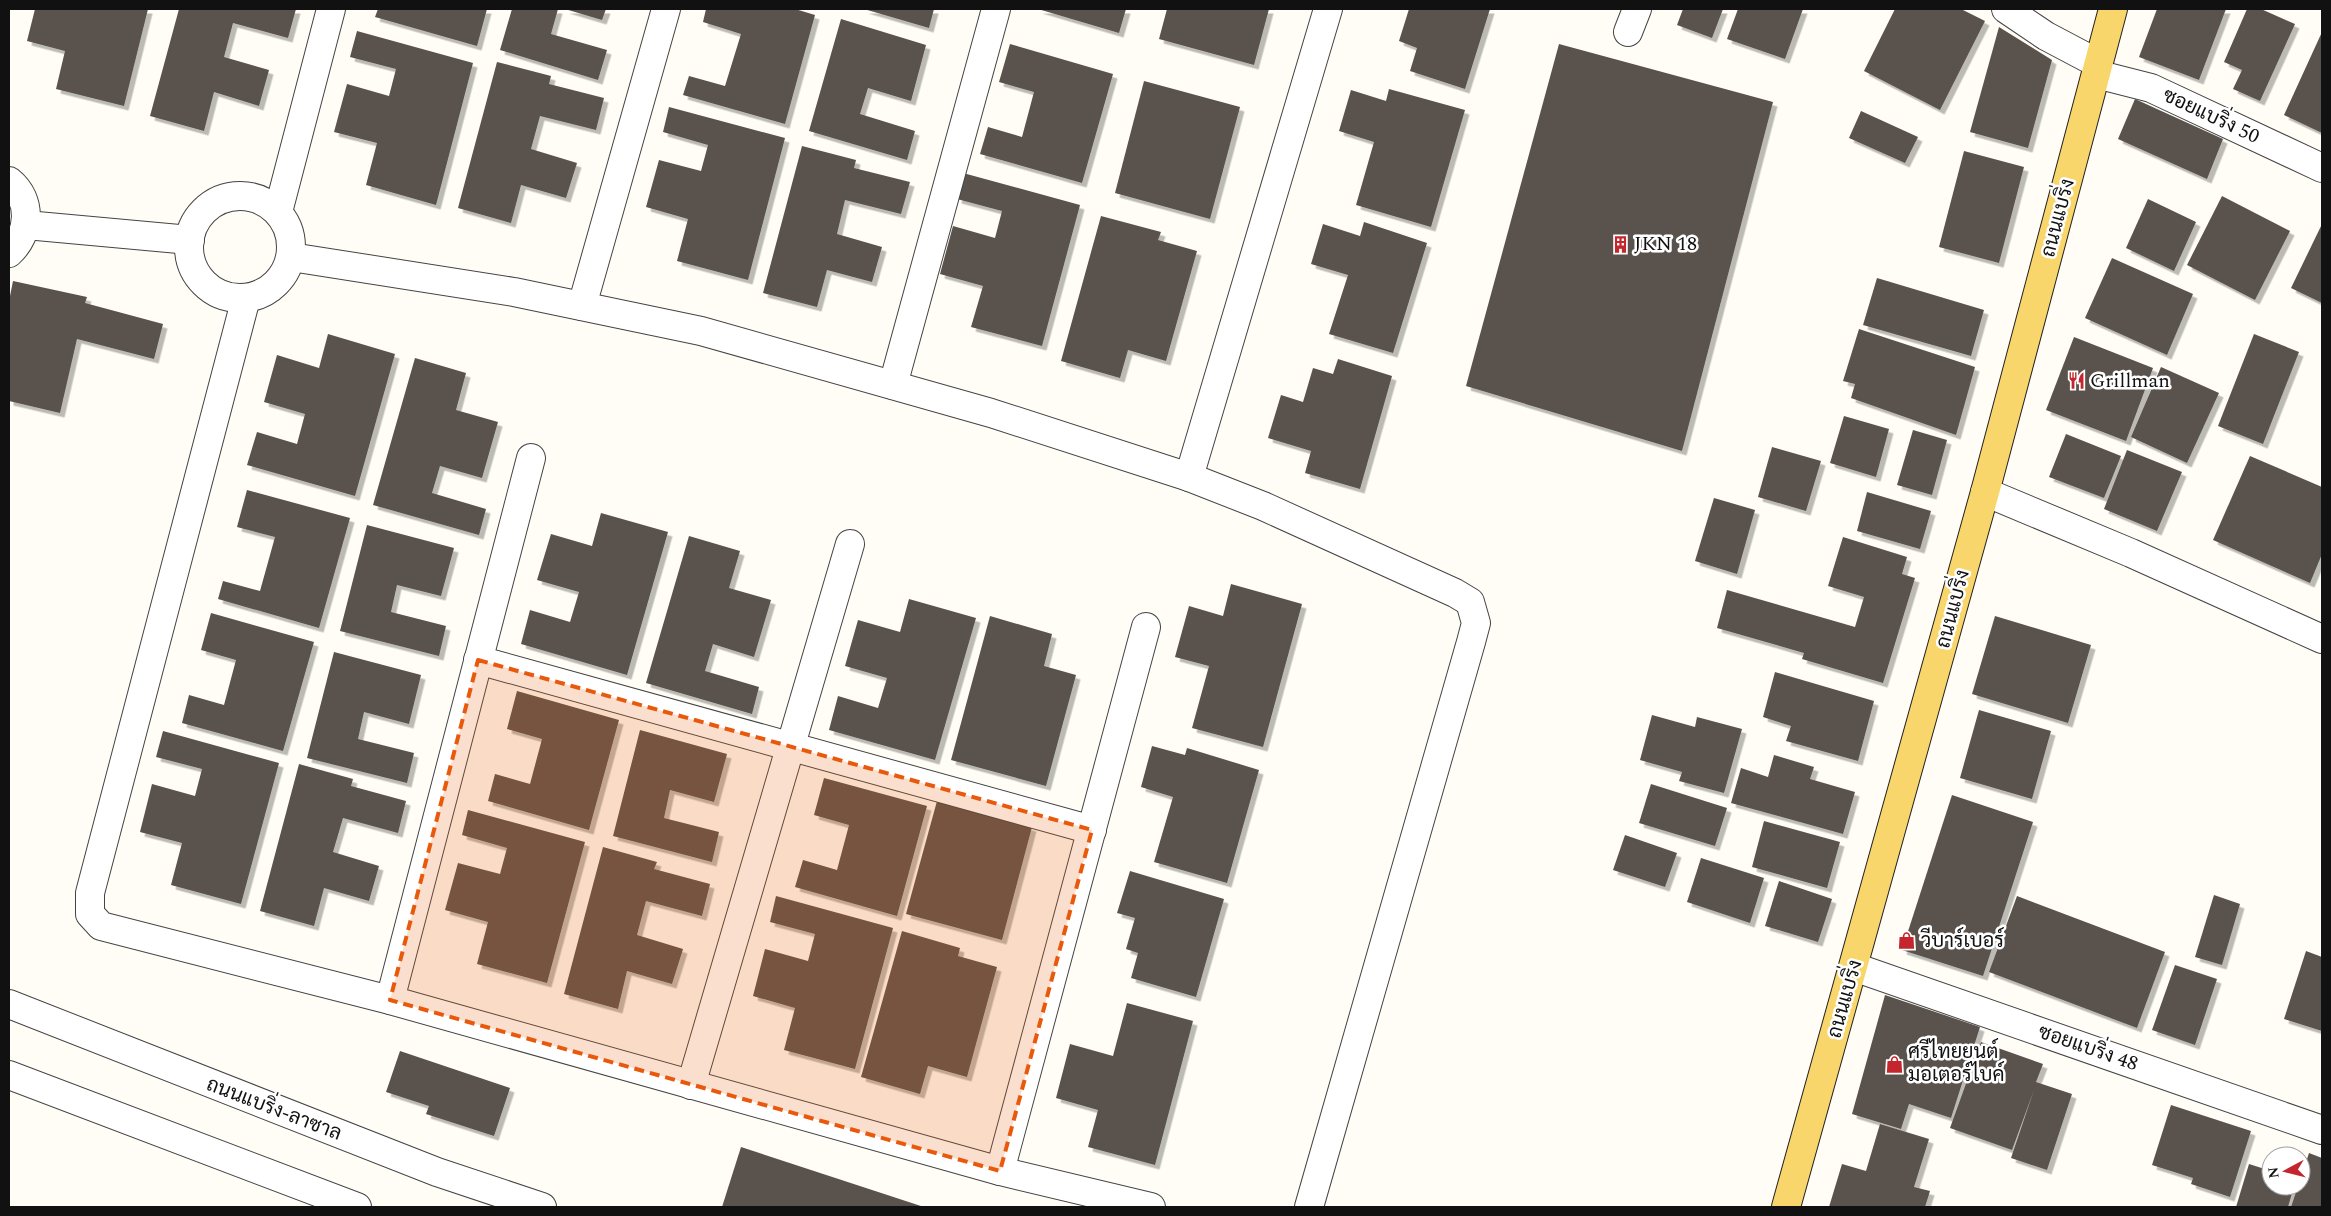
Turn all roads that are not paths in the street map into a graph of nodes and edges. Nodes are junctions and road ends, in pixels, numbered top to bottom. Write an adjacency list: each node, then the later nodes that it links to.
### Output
1 (331, 9): 10 (street)
2 (666, 9): 16 (street)
3 (996, 9): 17 (street)
4 (1328, 9): 19 (street)
5 (2006, 9): 7 (street, ซอยแบริ่ง 50)
6 (2113, 9): 7 (main road, ถนนแบริ่ง)
7 (2097, 69): 8 (street, ซอยแบริ่ง 50); 20 (main road, ถนนแบริ่ง)
8 (2322, 168)
9 (9, 181): 11 (street)
10 (278, 212): 12 (street); 14 (street)
11 (26, 225): 12 (street); 13 (street)
12 (190, 240): 15 (street)
13 (9, 253)
14 (290, 257): 15 (street); 16 (street)
15 (246, 298): 28 (street)
16 (582, 306): 17 (street)
17 (893, 385): 19 (street)
18 (531, 458): 24 (street)
19 (1189, 476): 37 (street)
20 (1985, 492): 23 (street); 27 (main road, ถนนแบริ่ง)
21 (850, 544): 25 (street)
22 (1146, 627): 26 (street)
23 (2322, 638)
24 (478, 660): 25 (street); 28 (street)
25 (790, 746): 26 (street); 31 (street)
26 (1092, 830): 33 (street)
27 (1854, 967): 32 (street, ซอยแบริ่ง 48); 38 (main road, ถนนแบริ่ง)
28 (390, 1000): 31 (street)
29 (9, 1004): 35 (street, ถนนแบริ่ง-ลาซาล)
30 (9, 1075): 34 (street)
31 (691, 1086): 33 (street)
32 (2322, 1130)
33 (1000, 1171): 36 (street)
34 (354, 1207)
35 (542, 1207)
36 (1151, 1207)
37 (1309, 1207)
38 (1786, 1207)

